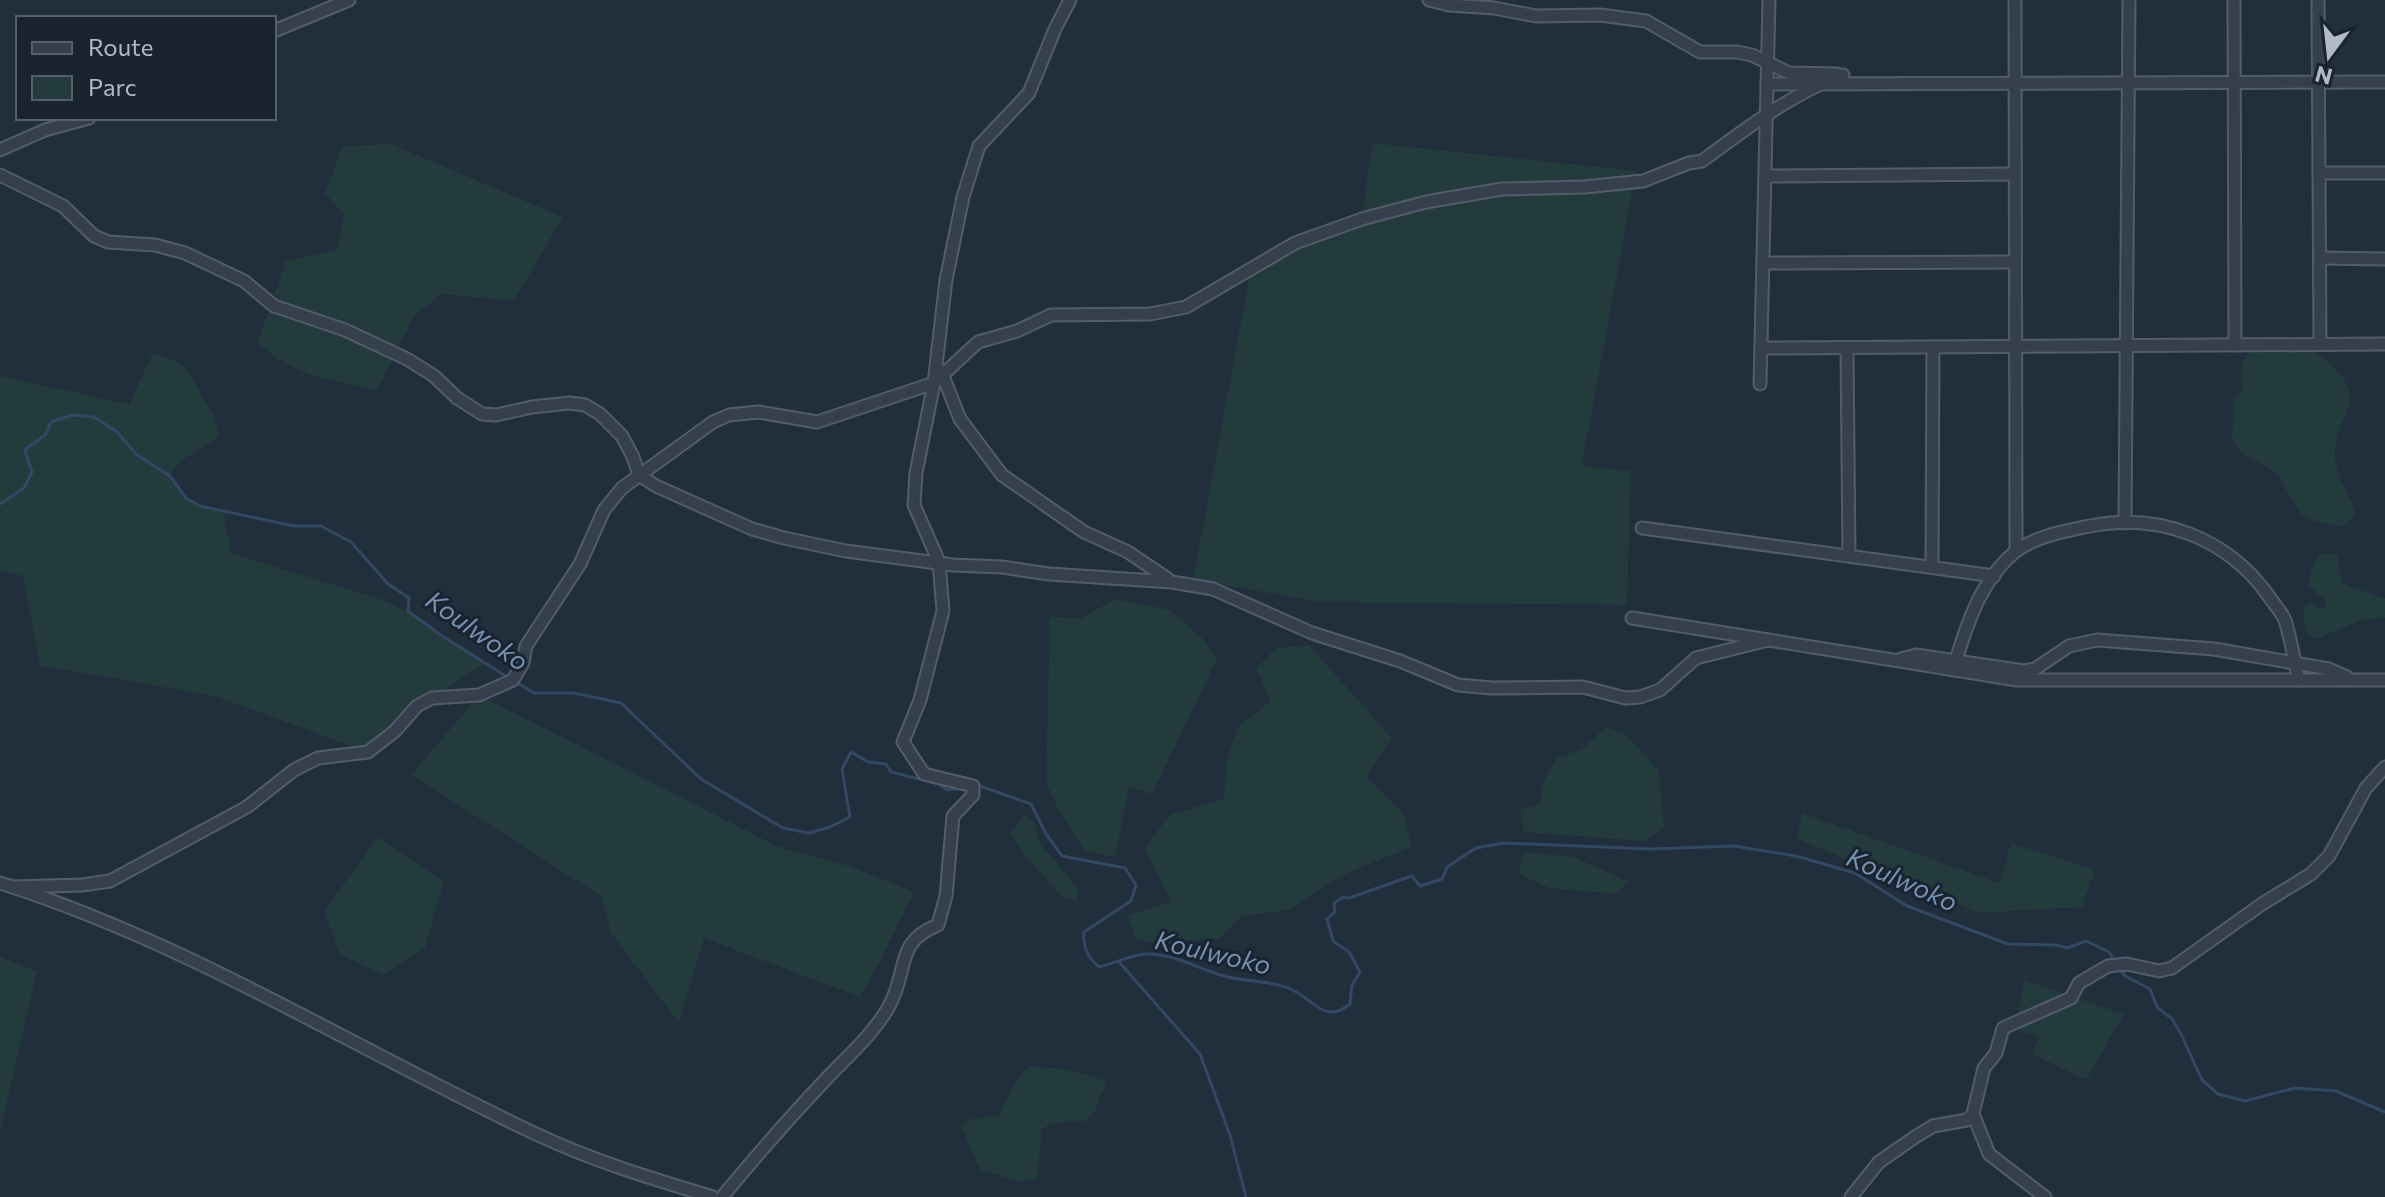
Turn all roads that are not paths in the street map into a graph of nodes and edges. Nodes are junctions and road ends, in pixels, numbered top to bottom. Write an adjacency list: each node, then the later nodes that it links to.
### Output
1 (349, 0): 9 (street)
2 (1070, 0): 40 (street)
3 (1429, 0): 10 (street)
4 (1769, 0): 10 (street)
5 (2015, 0): 16 (street)
6 (2129, 0): 17 (street)
7 (2234, 0): 18 (street)
8 (2318, 0): 12 (street)
9 (276, 30)
10 (1768, 61): 11 (street); 19 (street)
11 (1843, 75): 14 (street); 15 (street)
12 (2319, 82): 13 (street); 18 (street); 23 (street)
13 (2385, 82)
14 (1817, 83): 15 (street); 19 (street); 20 (street)
15 (1861, 83): 16 (street)
16 (2015, 83): 17 (street); 25 (street)
17 (2128, 83): 18 (street); 36 (street)
18 (2234, 83): 34 (street)
19 (1767, 84): 20 (street)
20 (1766, 115): 27 (street); 40 (street)
21 (82, 120): 22 (street)
22 (0, 150)
23 (2319, 173): 24 (street); 28 (street)
24 (2385, 173)
25 (2015, 174): 27 (street); 30 (street)
26 (0, 175): 42 (street)
27 (1765, 176): 31 (street)
28 (2320, 258): 29 (street); 32 (street)
29 (2385, 259)
30 (2015, 262): 31 (street); 35 (street)
31 (1763, 263): 38 (street)
32 (2320, 344): 33 (street); 34 (street)
33 (2385, 344)
34 (2235, 345): 36 (street)
35 (2016, 346): 36 (street); 37 (street); 45 (street)
36 (2125, 346): 43 (street)
37 (1933, 347): 39 (street); 48 (street)
38 (1761, 348): 39 (street); 41 (street)
39 (1847, 348): 46 (street)
40 (938, 379): 42 (street); 47 (street); 50 (street)
41 (1760, 384)
42 (639, 475): 47 (street); 59 (street)
43 (2125, 523): 45 (street); 53 (street)
44 (1642, 528): 46 (street)
45 (2016, 551): 49 (street)
46 (1849, 556): 48 (street)
47 (939, 562): 50 (street); 62 (street)
48 (1932, 567): 49 (street)
49 (1994, 576): 54 (street)
50 (1172, 582): 52 (street)
51 (1632, 618): 52 (street)
52 (1768, 640): 54 (street)
53 (2295, 664): 54 (street); 55 (street); 56 (street)
54 (1955, 665): 55 (street)
55 (2299, 680): 56 (street)
56 (2354, 680): 57 (street)
57 (2385, 680)
58 (2385, 767): 60 (street)
59 (6, 885): 61 (street)
60 (1973, 1114): 63 (street); 64 (street)
61 (713, 1197)
62 (722, 1197)
63 (1851, 1197)
64 (2045, 1197)

